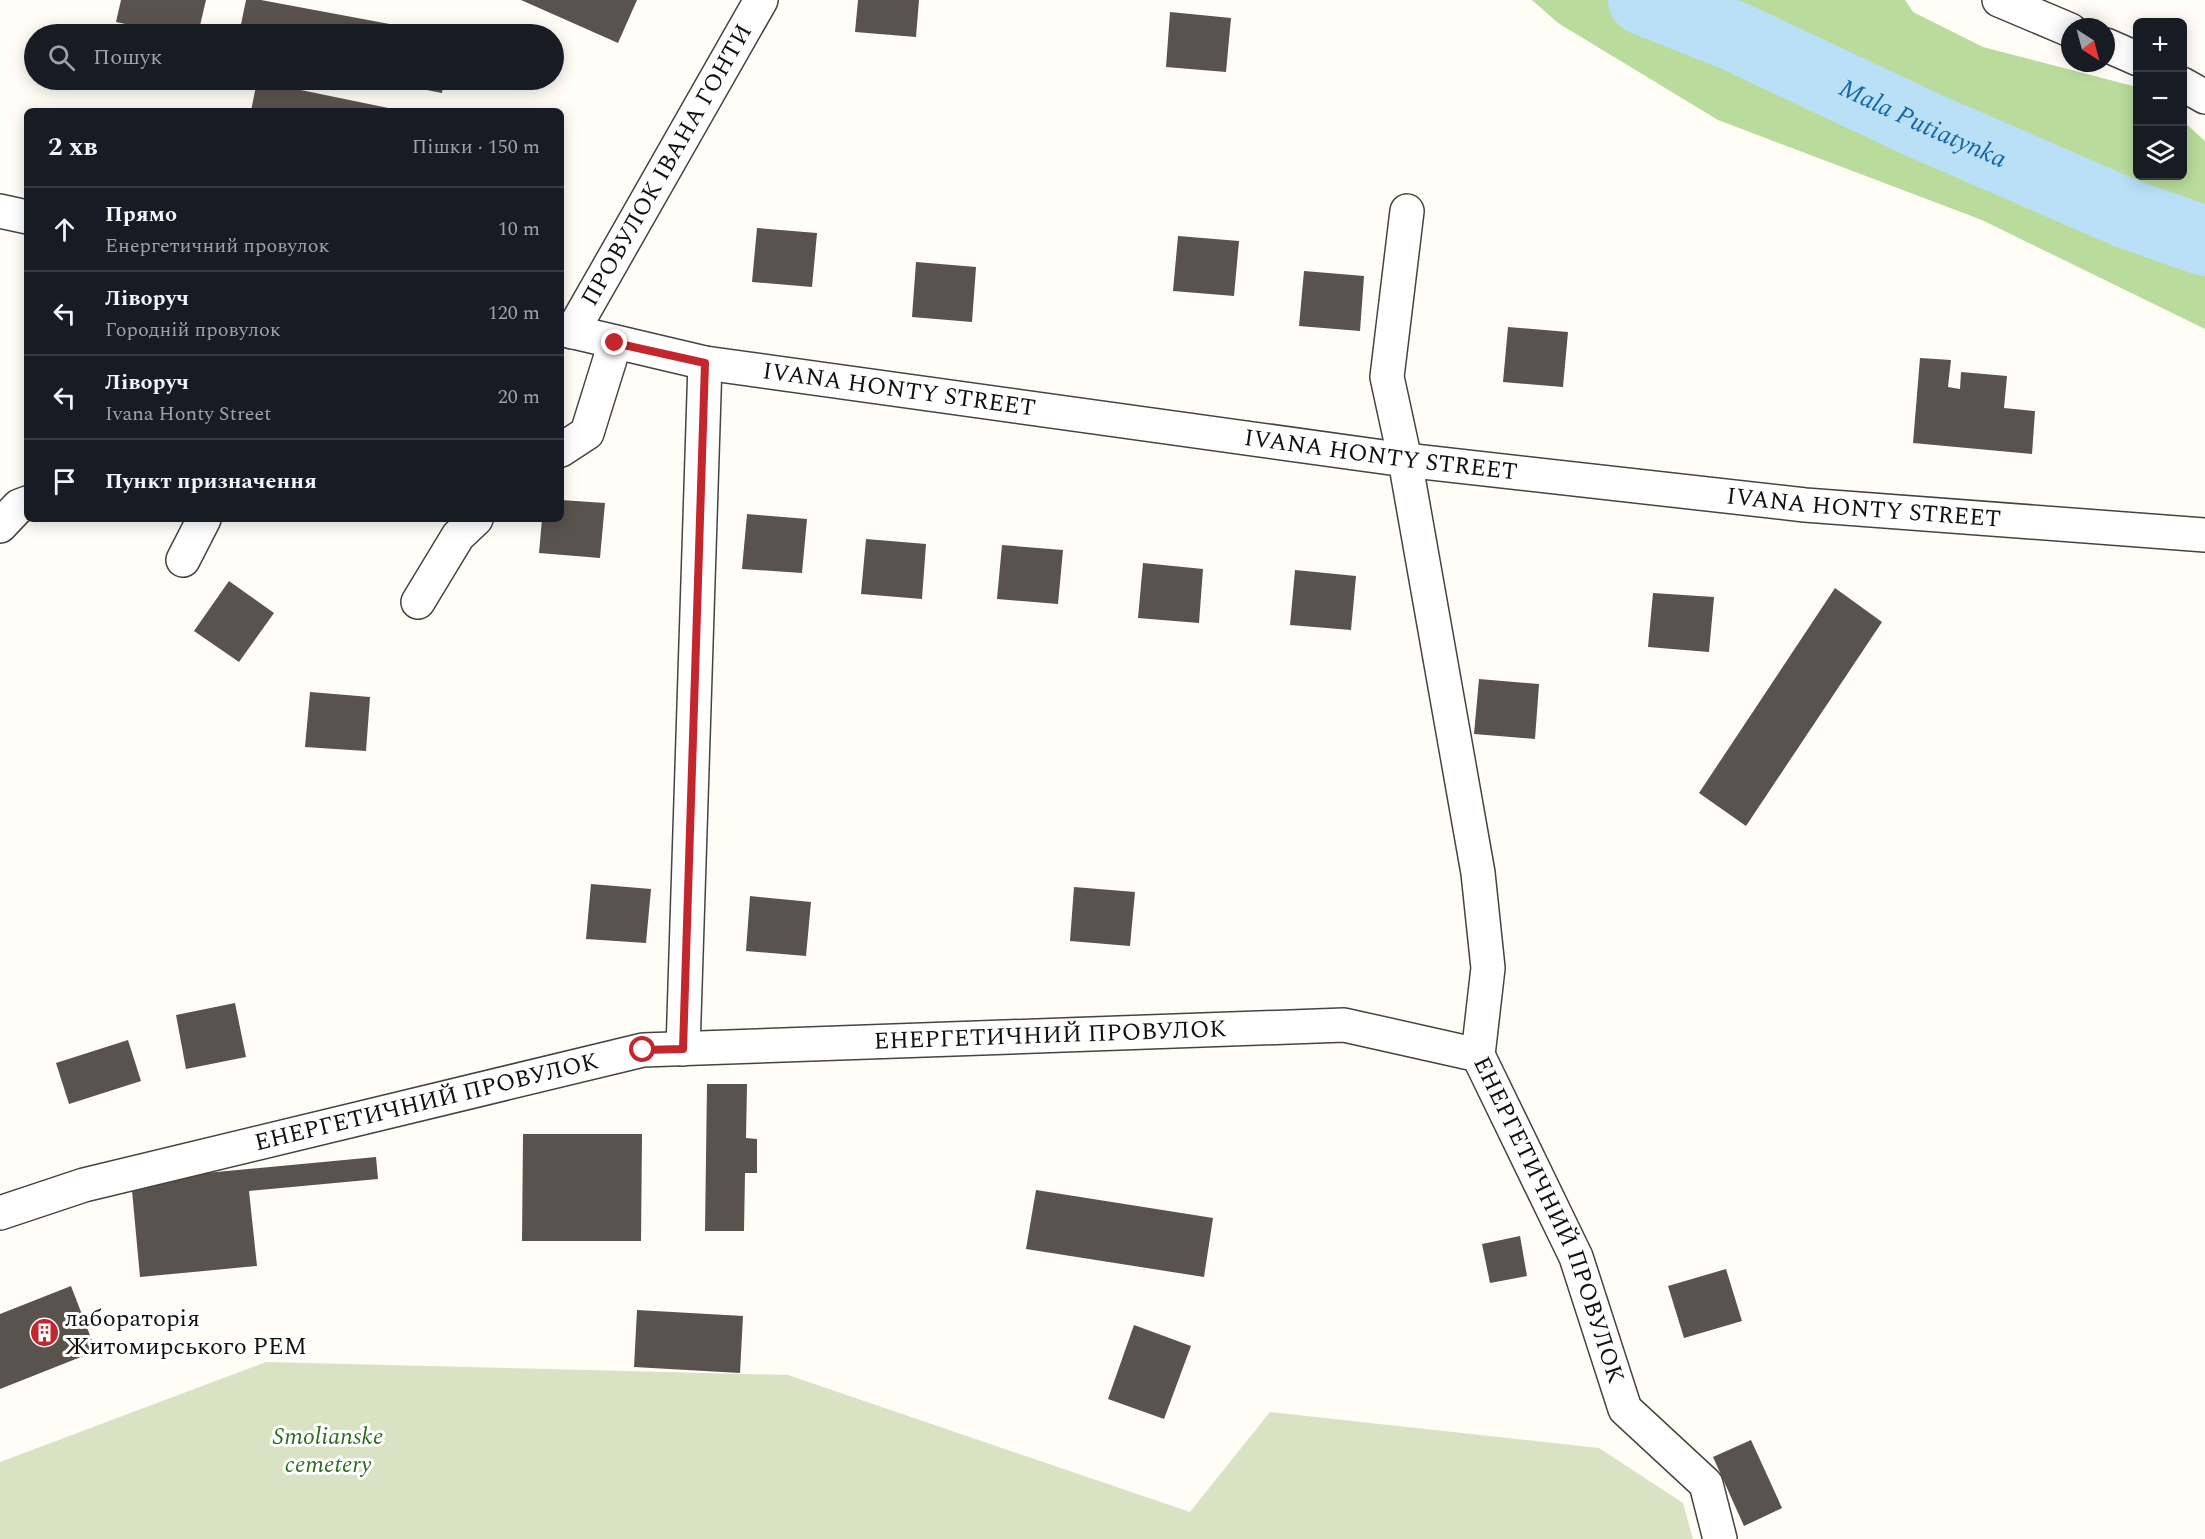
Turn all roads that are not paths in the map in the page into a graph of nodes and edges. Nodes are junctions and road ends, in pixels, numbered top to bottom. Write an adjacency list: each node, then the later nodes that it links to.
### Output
1 (761, 0): 11 (street, ПРОВУЛОК ІВАНА ГОНТИ)
2 (1999, 0): 3 (street)
3 (2061, 26)
4 (2115, 49): 5 (street)
5 (2133, 57)
6 (2187, 87): 7 (street)
7 (2205, 97)
8 (0, 211): 10 (street)
9 (1407, 211): 15 (street)
10 (24, 216)
11 (567, 330): 12 (street, IVANA HONTY STREET)
12 (615, 343): 13 (street, IVANA HONTY STREET); 14 (street)
13 (705, 363): 15 (street, IVANA HONTY STREET); 25 (street)
14 (564, 448)
15 (1405, 460): 22 (street, IVANA HONTY STREET); 26 (street)
16 (24, 489): 17 (street)
17 (0, 495)
18 (24, 504): 21 (street)
19 (202, 522): 23 (street)
20 (473, 522): 24 (street)
21 (0, 526)
22 (2205, 535)
23 (183, 560)
24 (417, 602)
25 (683, 1049): 26 (street, ЕНЕРГЕТИЧНИЙ ПРОВУЛОК); 27 (street, ЕНЕРГЕТИЧНИЙ ПРОВУЛОК)
26 (1478, 1055): 28 (street, ЕНЕРГЕТИЧНИЙ ПРОВУЛОК)
27 (0, 1213)
28 (1720, 1539)

